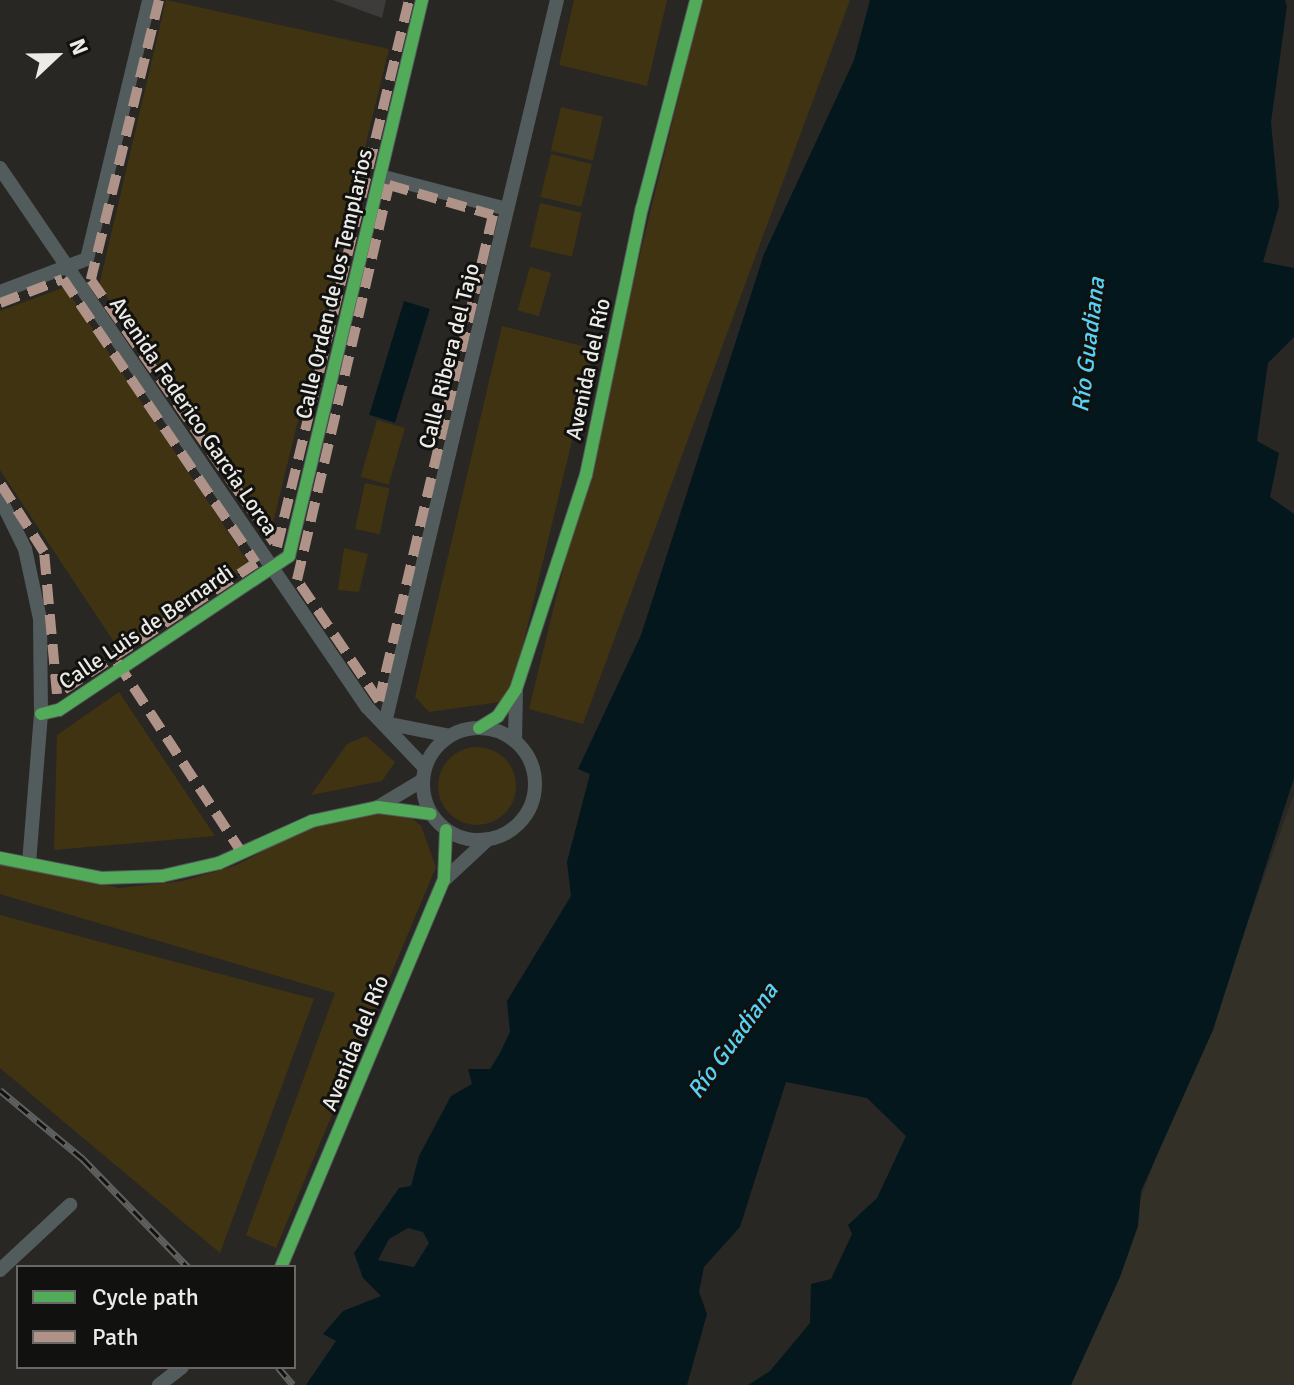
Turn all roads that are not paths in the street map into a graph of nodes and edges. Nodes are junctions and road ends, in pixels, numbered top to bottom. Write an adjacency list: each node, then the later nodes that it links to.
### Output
1 (149, 0): 8 (street)
2 (422, 0): 6 (street, Calle Orden de los Templarios)
3 (557, 0): 7 (street, Calle Ribera del Tajo)
4 (696, 0): 12 (street, Avenida del Río)
5 (0, 168): 8 (street, Avenida Federico García Lorca)
6 (380, 176): 7 (street); 11 (street, Calle Orden de los Templarios)
7 (507, 209): 14 (street, Calle Ribera del Tajo)
8 (67, 268): 9 (street); 11 (street, Avenida Federico García Lorca)
9 (0, 292)
10 (0, 498): 13 (street)
11 (271, 567): 13 (street, Calle Luis de Bernardi); 14 (street, Avenida Federico García Lorca)
12 (516, 689): 15 (street, Avenida del Río); 17 (street, Avenida del Río)
13 (41, 714): 24 (street)
14 (385, 723): 16 (street); 18 (street, Avenida Federico García Lorca)
15 (479, 728): 16 (street); 17 (street)
16 (450, 736): 18 (street)
17 (515, 741): 22 (street)
18 (424, 774): 19 (street); 20 (street)
19 (378, 807): 20 (street); 24 (street)
20 (431, 814): 21 (street)
21 (446, 830): 22 (street); 25 (street, Avenida del Río)
22 (487, 840): 25 (street, Avenida del Río)
23 (0, 858): 24 (street)
24 (29, 864)
25 (444, 880): 27 (street, Avenida del Río)
26 (70, 1205): 28 (street)
27 (282, 1265)
28 (0, 1270)
29 (179, 1369): 30 (street)
30 (159, 1385)

